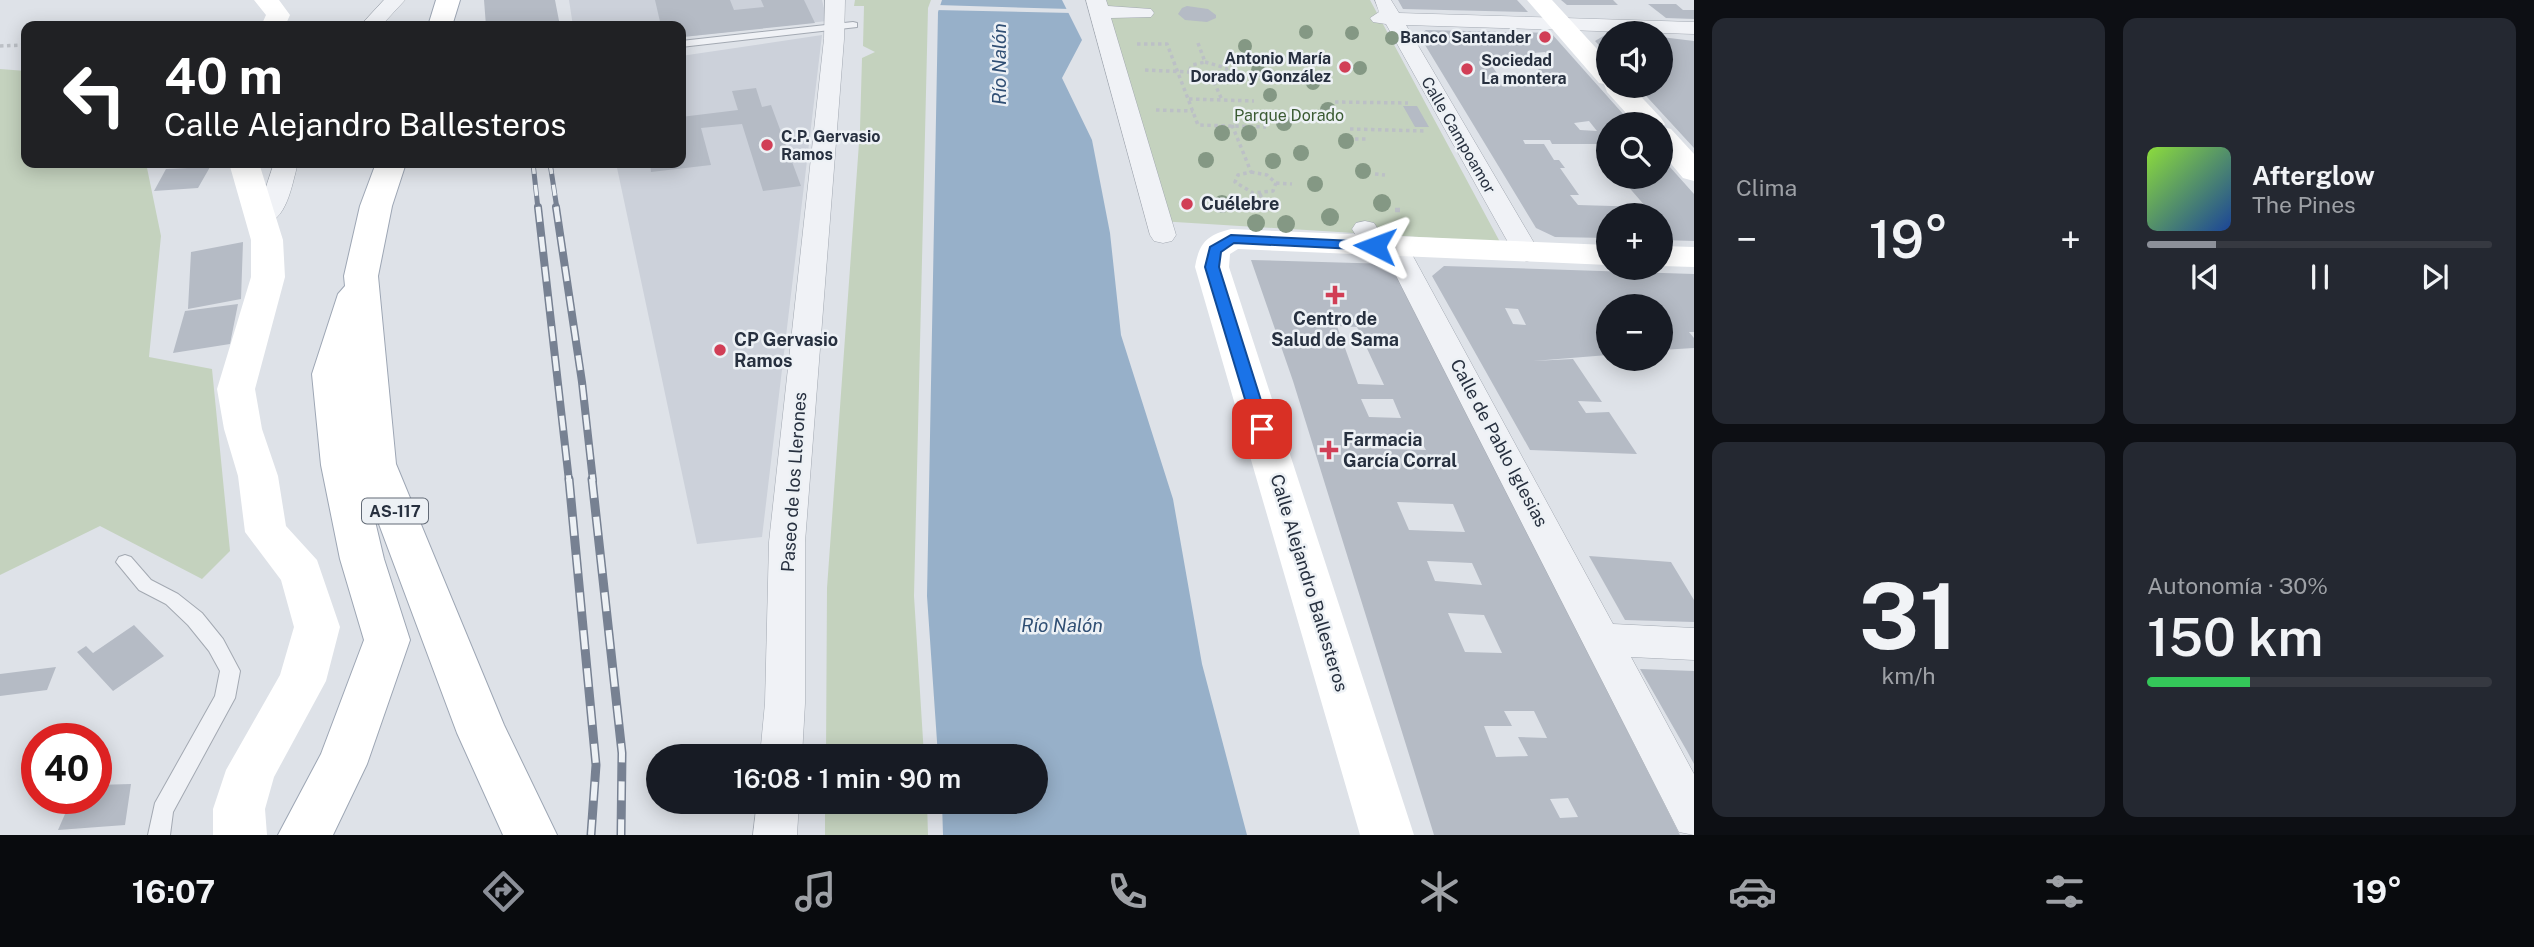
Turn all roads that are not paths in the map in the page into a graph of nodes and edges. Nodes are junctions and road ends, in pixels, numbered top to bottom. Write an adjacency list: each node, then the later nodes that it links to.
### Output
1 (266, 0): 9 (street)
2 (395, 0): 10 (street)
3 (448, 0): 11 (street)
4 (1539, 0): 12 (street)
5 (1098, 6): 7 (street); 24 (street)
6 (1384, 12): 12 (street); 26 (street, Calle Campoamor)
7 (1144, 13)
8 (841, 17): 14 (lane); 34 (street, Paseo de los Llerones)
9 (275, 21)
10 (375, 21)
11 (442, 21)
12 (1559, 22): 13 (street); 15 (street)
13 (1694, 28)
14 (686, 43)
15 (1596, 64)
16 (1627, 98): 17 (street)
17 (1640, 112)
18 (1673, 148): 22 (street)
19 (246, 168): 23 (street)
20 (284, 168): 23 (street)
21 (389, 168): 30 (street, AS-117)
22 (1694, 172)
23 (261, 218): 38 (street)
24 (1163, 235)
25 (1378, 241): 26 (street); 32 (street, Calle de Pablo Iglesias); 42 (street, Calle Alejandro Ballesteros)
26 (1527, 253): 27 (street)
27 (1596, 255)
28 (1673, 257): 29 (street)
29 (1694, 257)
30 (361, 276): 39 (street); 40 (street, AS-117)
31 (125, 562): 37 (lane)
32 (1602, 640): 33 (street); 36 (street, Calle de Pablo Iglesias)
33 (1694, 645)
34 (782, 744)
35 (777, 814): 41 (street)
36 (1694, 817)
37 (159, 835)
38 (240, 835)
39 (305, 835)
40 (530, 835)
41 (775, 835)
42 (1387, 835)

